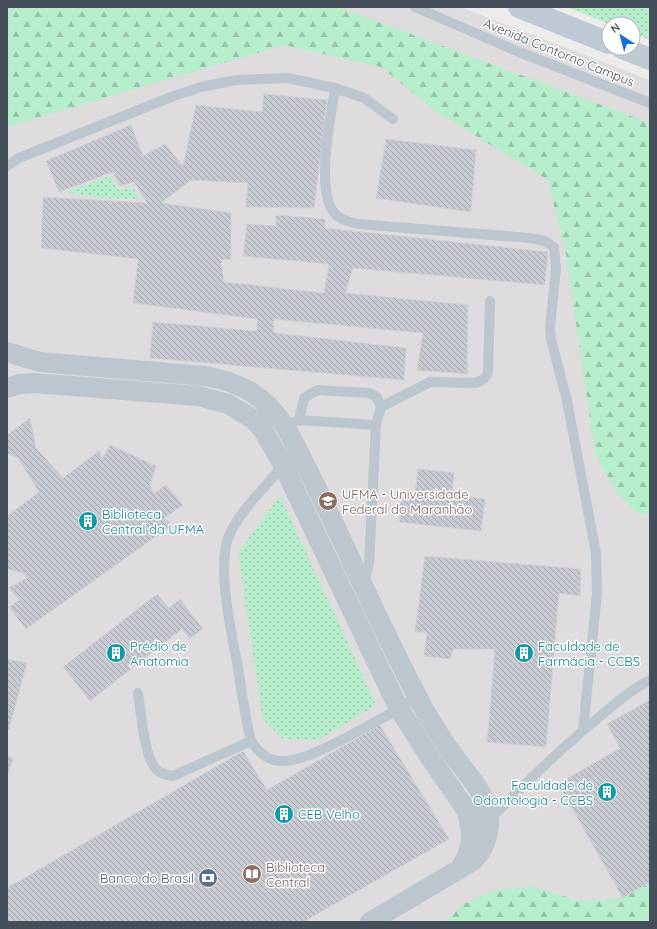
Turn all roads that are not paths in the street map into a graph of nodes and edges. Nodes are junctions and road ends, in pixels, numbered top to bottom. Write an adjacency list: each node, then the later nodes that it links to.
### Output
1 (415, 7): 5 (lane, Avenida Contorno Campus)
2 (519, 7): 3 (main road)
3 (601, 40)
4 (335, 88): 6 (lane); 7 (lane); 20 (lane)
5 (650, 102)
6 (394, 119)
7 (7, 166)
8 (490, 301): 11 (lane)
9 (7, 352): 12 (street)
10 (7, 388): 14 (street)
11 (381, 407): 12 (lane); 13 (lane)
12 (292, 423): 13 (lane); 15 (street)
13 (376, 425): 15 (lane)
14 (283, 465): 19 (street); 21 (lane)
15 (363, 586): 18 (street)
16 (650, 680): 20 (lane)
17 (138, 693): 21 (lane)
18 (417, 697): 19 (lane); 22 (street)
19 (398, 707): 21 (lane); 23 (street)
20 (583, 731): 22 (lane)
21 (251, 741)
22 (489, 820): 23 (street)
23 (458, 871): 24 (street)
24 (370, 922)

